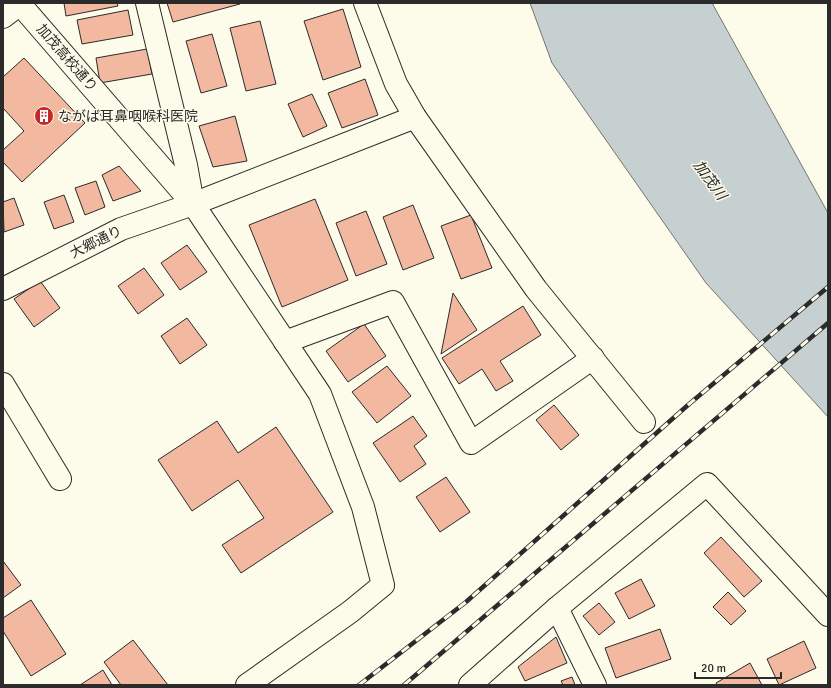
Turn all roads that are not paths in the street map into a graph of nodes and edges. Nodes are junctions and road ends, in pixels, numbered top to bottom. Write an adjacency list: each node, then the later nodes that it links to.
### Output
1 (147, 3): 5 (street)
2 (365, 3): 4 (street)
3 (14, 8): 5 (street, 加茂高校通り)
4 (415, 117): 5 (street, 大郷通り); 8 (street)
5 (193, 204): 6 (street, 大郷通り); 7 (street, 加茂高校通り)
6 (3, 289)
7 (285, 342): 8 (street); 14 (street, 加茂高校通り)
8 (593, 358): 10 (street)
9 (3, 384): 11 (street)
10 (644, 422)
11 (60, 479)
12 (558, 608): 13 (street); 15 (street); 16 (street)
13 (828, 615)
14 (247, 685)
15 (470, 685)
16 (595, 685)

